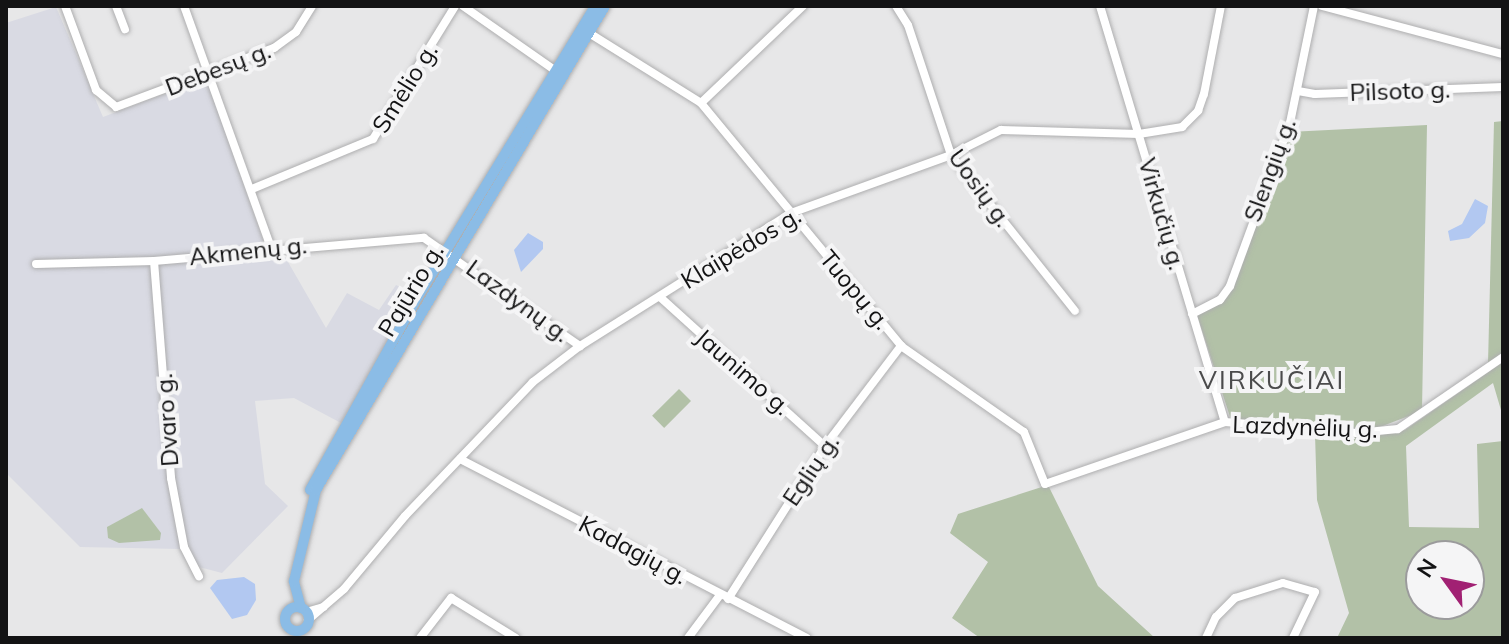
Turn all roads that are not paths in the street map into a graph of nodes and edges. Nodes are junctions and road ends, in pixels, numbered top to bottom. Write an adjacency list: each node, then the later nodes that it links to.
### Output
1 (65, 6): 20 (street, Debesų g.)
2 (116, 6): 16 (street)
3 (172, 6): 15 (street)
4 (312, 6): 20 (street, Debesų g.)
5 (455, 6): 26 (street, Smėlio g.)
6 (463, 6): 19 (street)
7 (595, 6): 19 (main road, Pajūrio g.)
8 (605, 6): 17 (main road, Pajūrio g.)
9 (803, 6): 23 (street)
10 (896, 6): 25 (street, Uosių g.)
11 (1100, 6): 24 (street, Virkučių g.)
12 (1221, 6): 24 (street, Klaipėdos g.)
13 (1314, 6): 22 (street, Slengių g.)
14 (1322, 6): 18 (street, Pilsoto g.)
15 (184, 7): 20 (street)
16 (125, 29)
17 (589, 33): 23 (street, Tuopų g.); 29 (main road, Pajūrio g.)
18 (1503, 54)
19 (556, 71): 29 (main road, Pajūrio g.)
20 (210, 72): 26 (street)
21 (1503, 87): 22 (street, Pilsoto g.)
22 (1298, 91): 34 (street, Slengių g.)
23 (701, 103): 27 (street, Tuopų g.)
24 (1139, 134): 25 (street, Klaipėdos g.); 34 (street, Virkučių g.)
25 (951, 155): 27 (street, Klaipėdos g.); 33 (street, Uosių g.)
26 (252, 189): 28 (street)
27 (791, 213): 32 (street, Klaipėdos g.); 36 (street, Tuopų g.)
28 (271, 248): 29 (street, Akmenų g.); 30 (street, Akmenų g.)
29 (451, 252): 35 (street, Lazdynų g.); 44 (main road, Pajūrio g.)
30 (154, 261): 31 (street, Akmenų g.); 42 (street, Dvaro g.)
31 (36, 264)
32 (661, 298): 35 (street, Klaipėdos g.); 39 (street, Jaunimo g.)
33 (1075, 311)
34 (1192, 314): 38 (street, Virkučių g.)
35 (580, 346): 40 (street, Klaipėdos g.)
36 (901, 346): 39 (street, Eglių g.); 41 (street, Tuopų g.)
37 (1503, 357): 38 (street, Lazdynėlių g.)
38 (1225, 422): 41 (street, Lazdynėlių g.)
39 (825, 446): 43 (street, Eglių g.)
40 (460, 459): 43 (street, Kadagių g.); 44 (street, Klaipėdos g.)
41 (1045, 484)
42 (199, 576)
43 (724, 597): 48 (street, Eglių g.); 49 (street, Kadagių g.)
44 (301, 612): 45 (main road, Pajūrio g.); 45 (main road, Pajūrio g.)
45 (288, 633)
46 (420, 638): 47 (street)
47 (516, 638)
48 (688, 638)
49 (807, 638)
50 (1206, 638): 51 (street)
51 (1293, 638)

